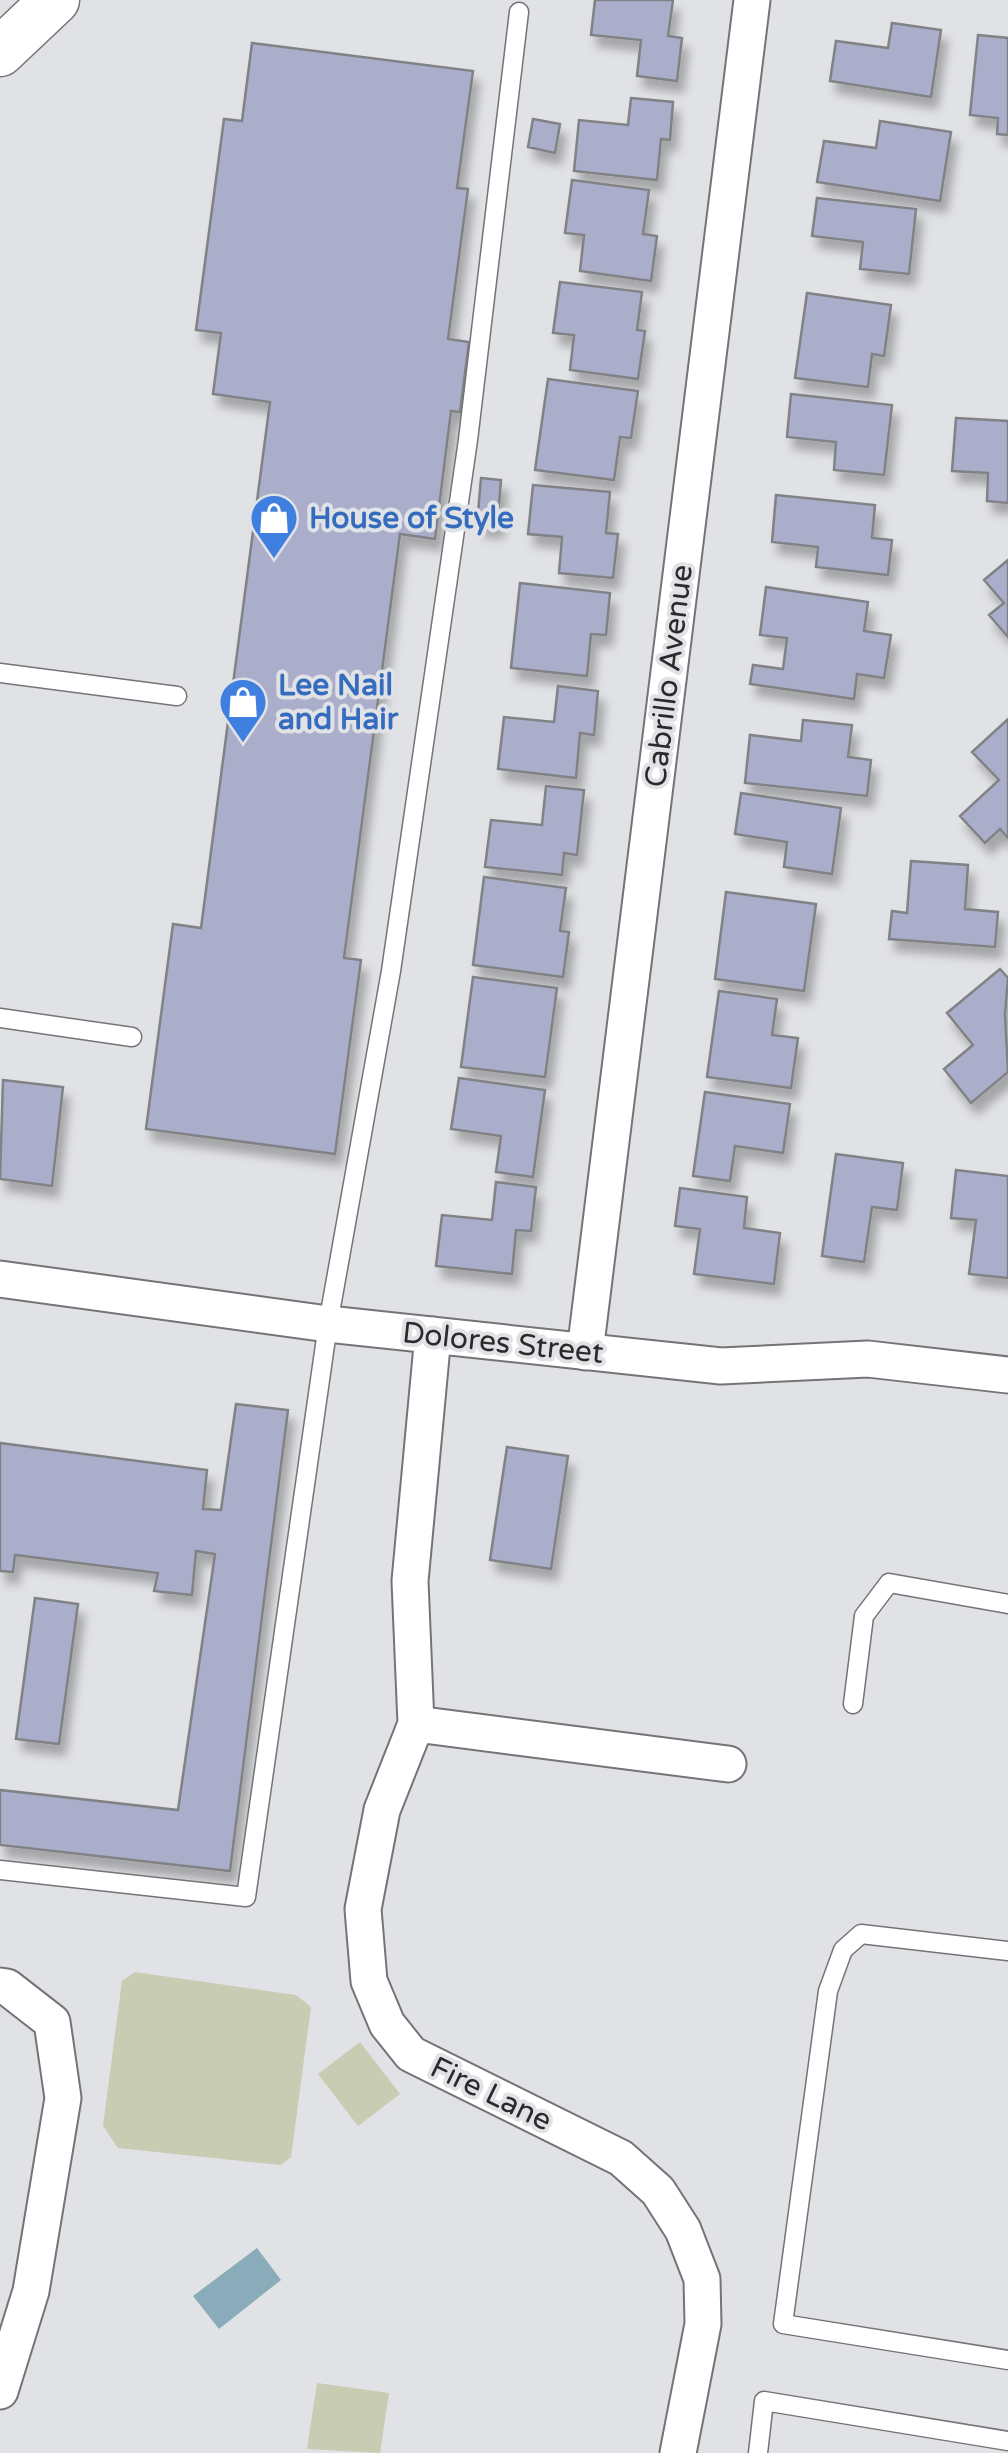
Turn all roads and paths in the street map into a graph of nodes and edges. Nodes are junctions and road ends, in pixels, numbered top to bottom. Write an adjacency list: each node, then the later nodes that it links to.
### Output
1 (54, 0): 4 (main road)
2 (752, 0): 12 (street, Cabrillo Avenue)
3 (519, 12): 10 (lane)
4 (0, 52)
5 (0, 672): 6 (lane)
6 (177, 696)
7 (0, 1018): 8 (lane)
8 (132, 1037)
9 (0, 1280): 10 (street, Dolores Street)
10 (328, 1324): 11 (street, Dolores Street); 18 (lane)
11 (434, 1334): 12 (street, Dolores Street); 16 (street, Fire Lane)
12 (585, 1352): 13 (street, Dolores Street)
13 (1008, 1375)
14 (1008, 1604): 15 (lane)
15 (852, 1704)
16 (416, 1724): 17 (street); 24 (street, Fire Lane)
17 (728, 1764)
18 (0, 1870)
19 (1008, 1951): 21 (lane)
20 (0, 1986): 22 (street)
21 (1008, 2360)
22 (0, 2391)
23 (1008, 2442): 25 (lane)
24 (678, 2453)
25 (758, 2453)

